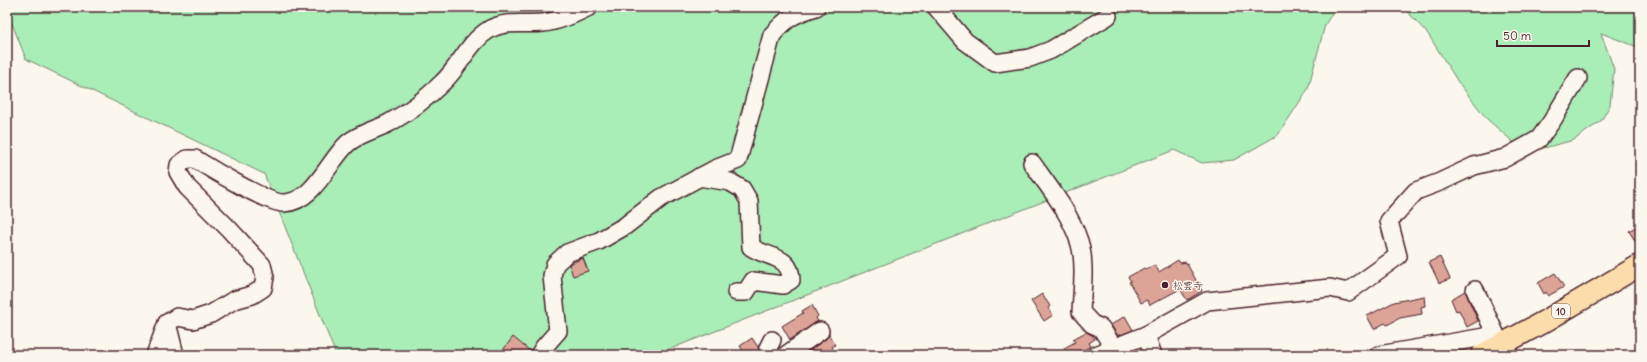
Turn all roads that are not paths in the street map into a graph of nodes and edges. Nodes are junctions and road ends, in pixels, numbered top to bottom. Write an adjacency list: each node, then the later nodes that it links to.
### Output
1 (589, 7): 11 (street)
2 (816, 7): 7 (street)
3 (936, 7): 4 (street)
4 (1108, 16)
5 (1578, 78): 13 (street)
6 (1032, 163): 14 (street)
7 (699, 177): 10 (street); 17 (street)
8 (1640, 265): 22 (main road, 10)
9 (1475, 290): 21 (street)
10 (736, 292)
11 (167, 323): 15 (street); 16 (street)
12 (820, 331): 18 (street)
13 (1146, 335): 14 (street); 20 (street)
14 (1114, 348): 19 (street)
15 (155, 355)
16 (175, 355)
17 (539, 355)
18 (786, 355)
19 (1096, 355)
20 (1153, 355)
21 (1379, 355)
22 (1482, 355)

